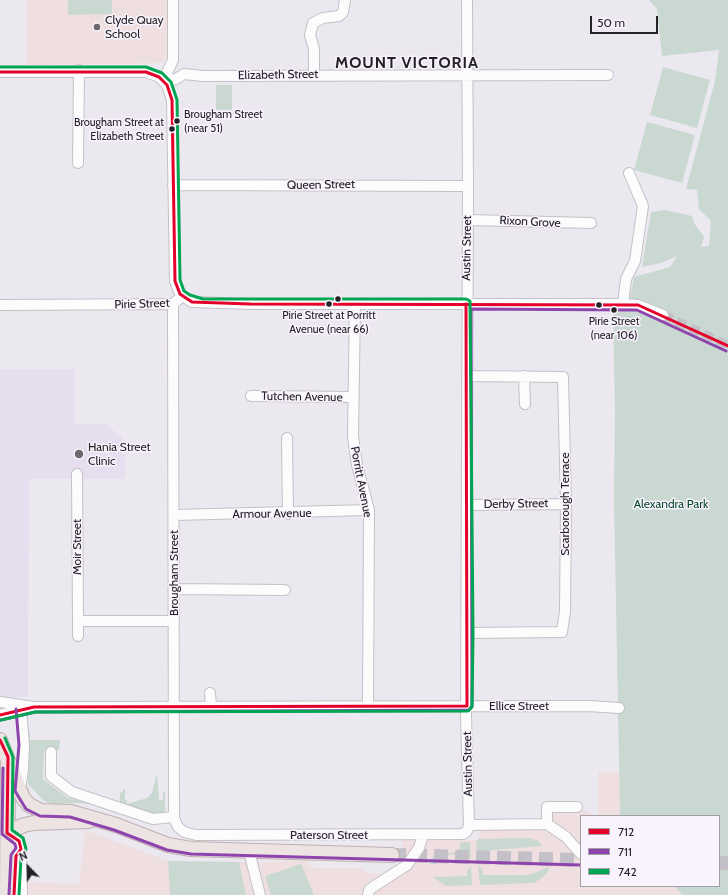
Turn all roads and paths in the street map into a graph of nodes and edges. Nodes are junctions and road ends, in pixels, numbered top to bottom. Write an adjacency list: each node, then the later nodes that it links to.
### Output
1 (173, 0): 9 (street)
2 (345, 0): 7 (street)
3 (467, 0): 8 (street, Austin Street)
4 (78, 70): 5 (street); 9 (street); 10 (street)
5 (0, 72)
6 (608, 74): 8 (street, Elizabeth Street)
7 (314, 75): 8 (street, Elizabeth Street); 9 (street, Elizabeth Street)
8 (466, 76): 13 (street, Austin Street)
9 (163, 81): 12 (street)
10 (78, 163)
11 (629, 173): 20 (street)
12 (173, 185): 13 (street, Queen Street); 16 (street)
13 (468, 186): 14 (street, Austin Street)
14 (468, 220): 15 (street, Rixon Grove); 19 (street, Austin Street)
15 (592, 223)
16 (183, 297): 17 (street, Pirie Street); 18 (street, Pirie Street)
17 (173, 304): 21 (street, Pirie Street); 34 (street, Brougham Street)
18 (355, 304): 19 (street, Pirie Street); 26 (street, Porritt Avenue)
19 (466, 304): 20 (street, Pirie Street); 23 (street, Austin Street)
20 (623, 304): 22 (street, Pirie Street)
21 (0, 305)
22 (663, 315)
23 (468, 376): 24 (street, Scarborough Terrace); 31 (street, Austin Street)
24 (524, 376): 27 (street); 30 (street, Scarborough Terrace)
25 (251, 396): 26 (street, Tutchen Avenue)
26 (353, 397): 32 (street, Porritt Avenue)
27 (525, 404)
28 (287, 438): 33 (street)
29 (77, 474): 37 (street, Moir Street)
30 (566, 504): 31 (street, Derby Street); 39 (street, Scarborough Terrace)
31 (467, 505): 39 (street, Austin Street)
32 (369, 510): 33 (street, Armour Avenue); 47 (street, Porritt Avenue)
33 (288, 514): 34 (street, Armour Avenue)
34 (174, 515): 35 (street, Brougham Street)
35 (174, 589): 36 (street); 38 (street, Brougham Street)
36 (285, 590)
37 (78, 621): 38 (street); 40 (street, Moir Street)
38 (174, 621): 45 (street, Brougham Street)
39 (468, 633): 43 (street, Austin Street)
40 (78, 636)
41 (210, 693): 46 (street)
42 (0, 702): 44 (street, Ellice Street)
43 (467, 706): 47 (street, Ellice Street); 48 (street, Ellice Street); 59 (street, Austin Street)
44 (34, 707): 45 (street, Ellice Street); 49 (street, Ellice Street)
45 (174, 707): 46 (street, Ellice Street); 56 (street, Brougham Street)
46 (211, 707): 47 (street, Ellice Street)
47 (368, 707)
48 (619, 708)
49 (22, 709): 50 (street, Ellice Street); 54 (street)
50 (0, 715)
51 (0, 740): 53 (highway, Paterson Street)
52 (51, 752): 56 (street)
53 (8, 757): 54 (highway, Paterson Street); 60 (highway)
54 (20, 790): 57 (highway, Paterson Street)
55 (577, 807): 58 (street)
56 (174, 817): 61 (street, Paterson Street)
57 (99, 820): 60 (highway, Paterson Street); 63 (highway, Paterson Street)
58 (547, 824): 59 (street, Paterson Street); 64 (street)
59 (468, 828): 61 (street, Paterson Street)
60 (7, 833): 62 (street); 66 (highway)
61 (423, 835): 70 (street)
62 (21, 849): 67 (street); 68 (street)
63 (249, 851): 65 (highway, Paterson Street); 69 (street)
64 (580, 853)
65 (392, 855)
66 (7, 895)
67 (14, 895)
68 (22, 895)
69 (260, 895)
70 (368, 895)

